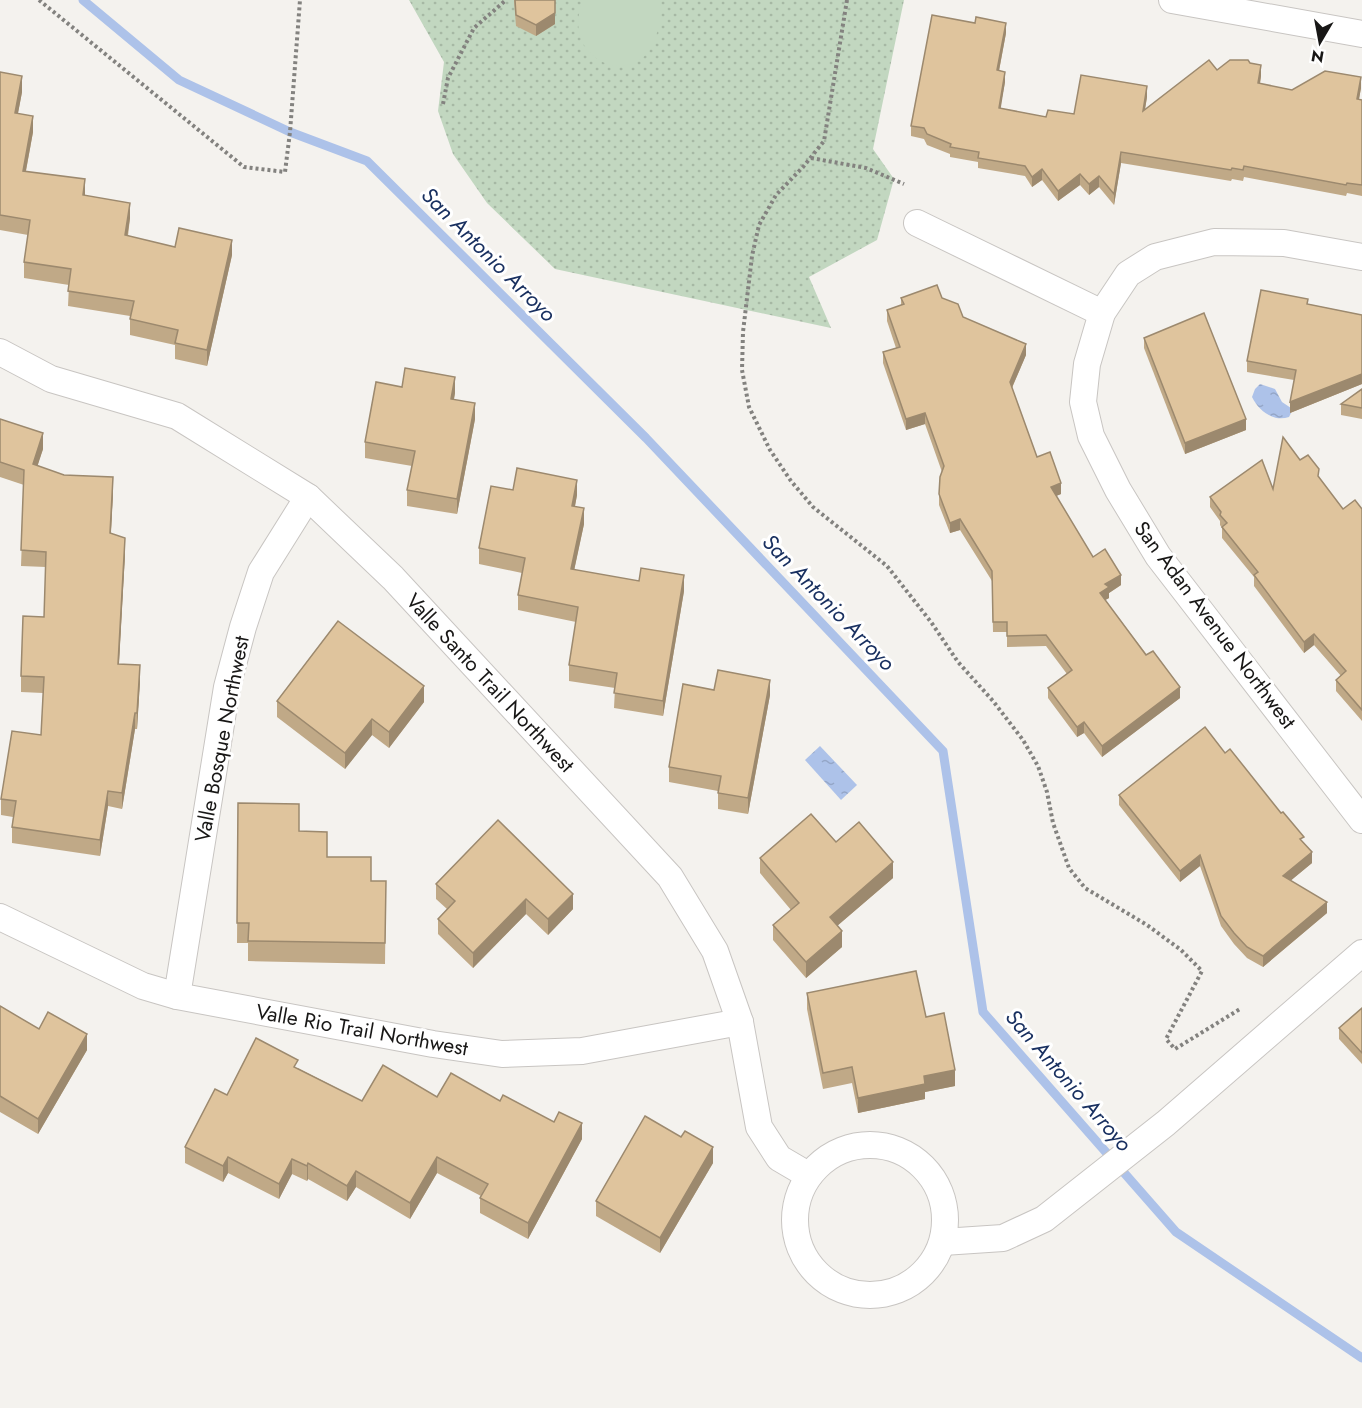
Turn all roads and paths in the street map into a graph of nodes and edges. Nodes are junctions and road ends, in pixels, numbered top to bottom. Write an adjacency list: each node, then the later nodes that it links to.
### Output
1 (39, 0): 2 (path)
2 (300, 0)
3 (506, 0): 7 (path)
4 (847, 0): 8 (path)
5 (1172, 0): 6 (street)
6 (1362, 34)
7 (443, 104)
8 (811, 158): 9 (path); 19 (path)
9 (904, 184)
10 (916, 222): 12 (street)
11 (1362, 257): 12 (street, San Adan Avenue Northwest)
12 (1102, 313): 15 (street, San Adan Avenue Northwest)
13 (0, 352): 14 (street, Valle Santo Trail Northwest)
14 (308, 497): 18 (street, Valle Bosque Northwest); 20 (street, Valle Santo Trail Northwest)
15 (1362, 820)
16 (0, 917): 18 (street, Valle Rio Trail Northwest)
17 (1362, 953): 22 (street)
18 (177, 996): 20 (street, Valle Rio Trail Northwest)
19 (1240, 1009)
20 (740, 1022): 21 (street, Valle Santo Trail Northwest)
21 (808, 1176): 22 (street); 22 (street)
22 (943, 1242)

